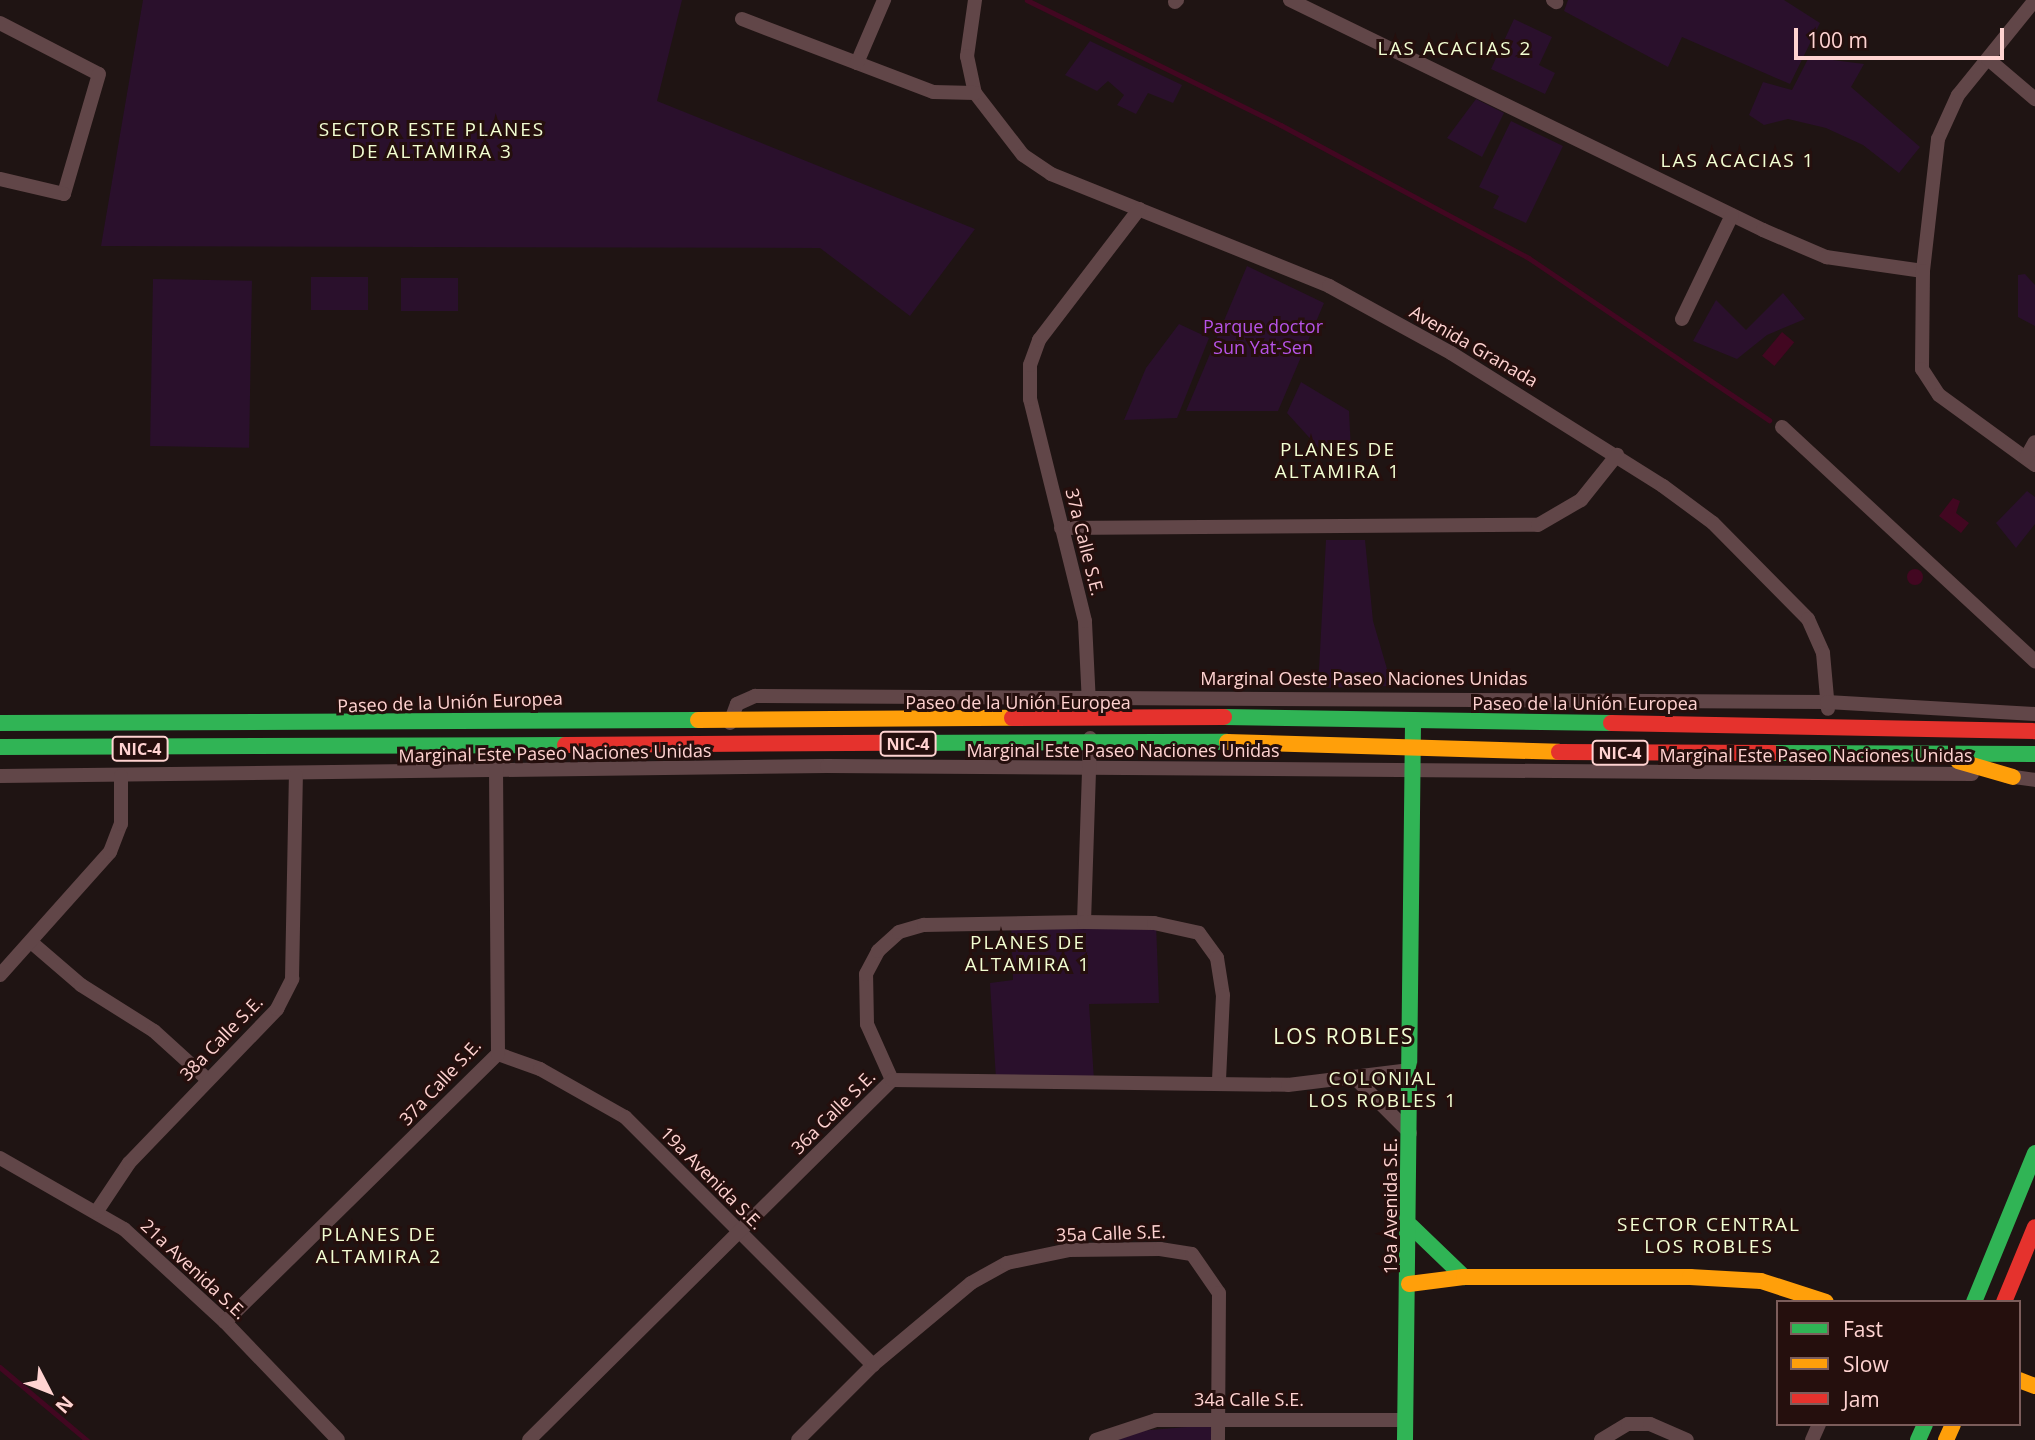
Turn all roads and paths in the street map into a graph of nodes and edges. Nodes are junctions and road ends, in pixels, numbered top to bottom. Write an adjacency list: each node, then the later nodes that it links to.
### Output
1 (884, 0): 8 (street)
2 (975, 0): 9 (street)
3 (1290, 0): 13 (street)
4 (2035, 0): 7 (street)
5 (742, 19): 8 (street)
6 (0, 23): 11 (street)
7 (1988, 59): 10 (street); 14 (street)
8 (857, 63): 9 (street)
9 (975, 93): 12 (street, Avenida Granada)
10 (2035, 99)
11 (0, 179)
12 (1139, 209): 18 (street, Avenida Granada); 20 (street, 37a Calle S.E.)
13 (1732, 215): 14 (street); 15 (street)
14 (1923, 271): 19 (street)
15 (1682, 319)
16 (1782, 427): 21 (street)
17 (2035, 442): 19 (street)
18 (1617, 455): 20 (street); 23 (street, Avenida Granada)
19 (2030, 462)
20 (1062, 528): 22 (street, 37a Calle S.E.)
21 (2035, 661)
22 (1089, 696): 23 (street, Marginal Oeste Paseo Naciones Unidas); 26 (street, Marginal Oeste Paseo Naciones Unidas); 30 (street, 37a Calle S.E.)
23 (1827, 702): 24 (street, Marginal Oeste Paseo Naciones Unidas); 28 (street, Avenida Granada)
24 (1965, 709): 25 (street, Marginal Oeste Paseo Naciones Unidas); 31 (main road)
25 (2035, 714)
26 (730, 720): 29 (main road, Paseo de la Unión Europea / NIC-4); 30 (main road, Paseo de la Unión Europea / NIC-4); 34 (street)
27 (1413, 720): 28 (main road, Paseo de la Unión Europea / NIC-4); 30 (main road, Paseo de la Unión Europea / NIC-4); 35 (main road, 19a Avenida S.E.)
28 (1828, 722): 31 (main road, Paseo de la Unión Europea / NIC-4); 39 (street, Avenida Granada)
29 (0, 723)
30 (1089, 723): 33 (street, 37a Calle S.E.)
31 (1967, 726): 32 (main road, Paseo de la Unión Europea / NIC-4)
32 (2035, 731)
33 (1090, 743): 34 (main road, NIC-4); 35 (main road, NIC-4); 41 (street, 37a Calle S.E.)
34 (727, 745): 37 (main road, NIC-4)
35 (1414, 745): 39 (main road, NIC-4); 42 (main road, 19a Avenida S.E.)
36 (0, 747): 37 (main road, NIC-4)
37 (496, 748): 43 (street, 37a Calle S.E.)
38 (1884, 750): 39 (main road, NIC-4); 40 (main road, NIC-4); 47 (main road)
39 (1828, 753)
40 (2035, 754)
41 (1089, 768): 42 (street, Marginal Este Paseo Naciones Unidas); 43 (street, Marginal Este Paseo Naciones Unidas); 49 (street, 37a Calle S.E.)
42 (1413, 771): 47 (street, Marginal Este Paseo Naciones Unidas); 53 (main road, 19a Avenida S.E.)
43 (497, 774): 46 (street, Marginal Este Paseo Naciones Unidas); 52 (street, 37a Calle S.E.)
44 (0, 776): 45 (street, Marginal Este Paseo Naciones Unidas)
45 (121, 776): 46 (street, Marginal Este Paseo Naciones Unidas); 50 (street)
46 (296, 776): 54 (street, 38a Calle S.E.)
47 (2013, 777): 48 (street, Marginal Este Paseo Naciones Unidas)
48 (2035, 780)
49 (1084, 922): 55 (street); 57 (street)
50 (31, 942): 51 (street); 54 (street)
51 (0, 975)
52 (498, 1054): 64 (street, 19a Avenida S.E.); 70 (street, 37a Calle S.E.)
53 (1410, 1070): 56 (street, 36a Calle S.E.); 58 (main road, 19a Avenida S.E.)
54 (207, 1079): 61 (street, 38a Calle S.E.)
55 (892, 1080): 57 (street, 36a Calle S.E.); 64 (street, 36a Calle S.E.)
56 (1357, 1080): 57 (street, 36a Calle S.E.); 58 (street)
57 (1219, 1081)
58 (1410, 1133): 62 (main road, 19a Avenida S.E.)
59 (2035, 1153): 68 (main road)
60 (0, 1158): 61 (street, 21a Avenida S.E.)
61 (97, 1211): 70 (street, 21a Avenida S.E.)
62 (1411, 1226): 65 (main road); 66 (main road, 19a Avenida S.E.)
63 (2035, 1227): 69 (main road)
64 (740, 1234): 71 (street, 19a Avenida S.E.); 76 (street, 36a Calle S.E.)
65 (1464, 1277): 66 (main road); 67 (main road)
66 (1409, 1284): 73 (main road, 19a Avenida S.E.)
67 (1820, 1300)
68 (1975, 1300)
69 (2005, 1300)
70 (225, 1322): 75 (street, 21a Avenida S.E.)
71 (873, 1365): 72 (street, 35a Calle S.E.); 77 (street, 35a Calle S.E.)
72 (1219, 1417): 73 (street, 34a Calle S.E.); 78 (street, 34a Calle S.E.); 79 (street, 35a Calle S.E.)
73 (1405, 1420): 80 (main road, 19a Avenida S.E.)
74 (1606, 1435): 81 (street)
75 (338, 1440)
76 (529, 1440)
77 (798, 1440)
78 (1096, 1440)
79 (1218, 1440)
80 (1405, 1440)
81 (1687, 1440)

